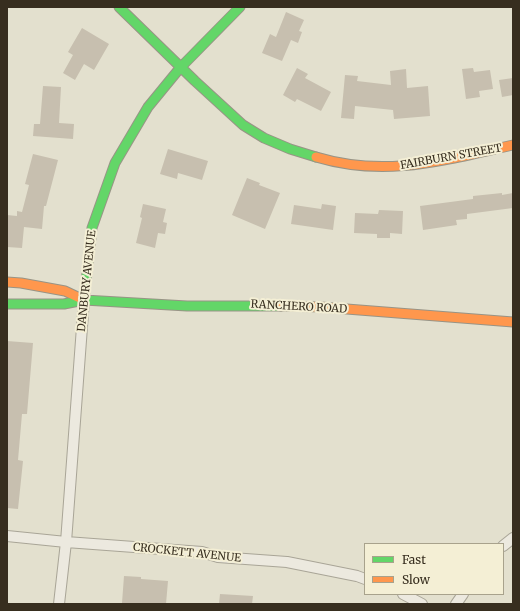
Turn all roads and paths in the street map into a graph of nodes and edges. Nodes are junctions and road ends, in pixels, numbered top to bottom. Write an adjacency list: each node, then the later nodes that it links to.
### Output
1 (119, 7): 3 (street, FAIRBURN STREET)
2 (240, 7): 3 (street, DANBURY AVENUE)
3 (180, 68): 4 (street, FAIRBURN STREET); 6 (street, DANBURY AVENUE)
4 (513, 145)
5 (7, 282): 6 (street, RANCHERO ROAD)
6 (84, 300): 7 (street, RANCHERO ROAD); 8 (street, RANCHERO ROAD); 11 (street, DANBURY AVENUE)
7 (7, 304)
8 (513, 322)
9 (7, 536): 11 (street, CROCKETT AVENUE)
10 (513, 538): 12 (street)
11 (66, 542): 13 (street, CROCKETT AVENUE); 16 (street, DANBURY AVENUE)
12 (504, 545)
13 (364, 579)
14 (405, 595): 17 (street)
15 (463, 595): 18 (street)
16 (59, 604)
17 (422, 604)
18 (456, 604)

